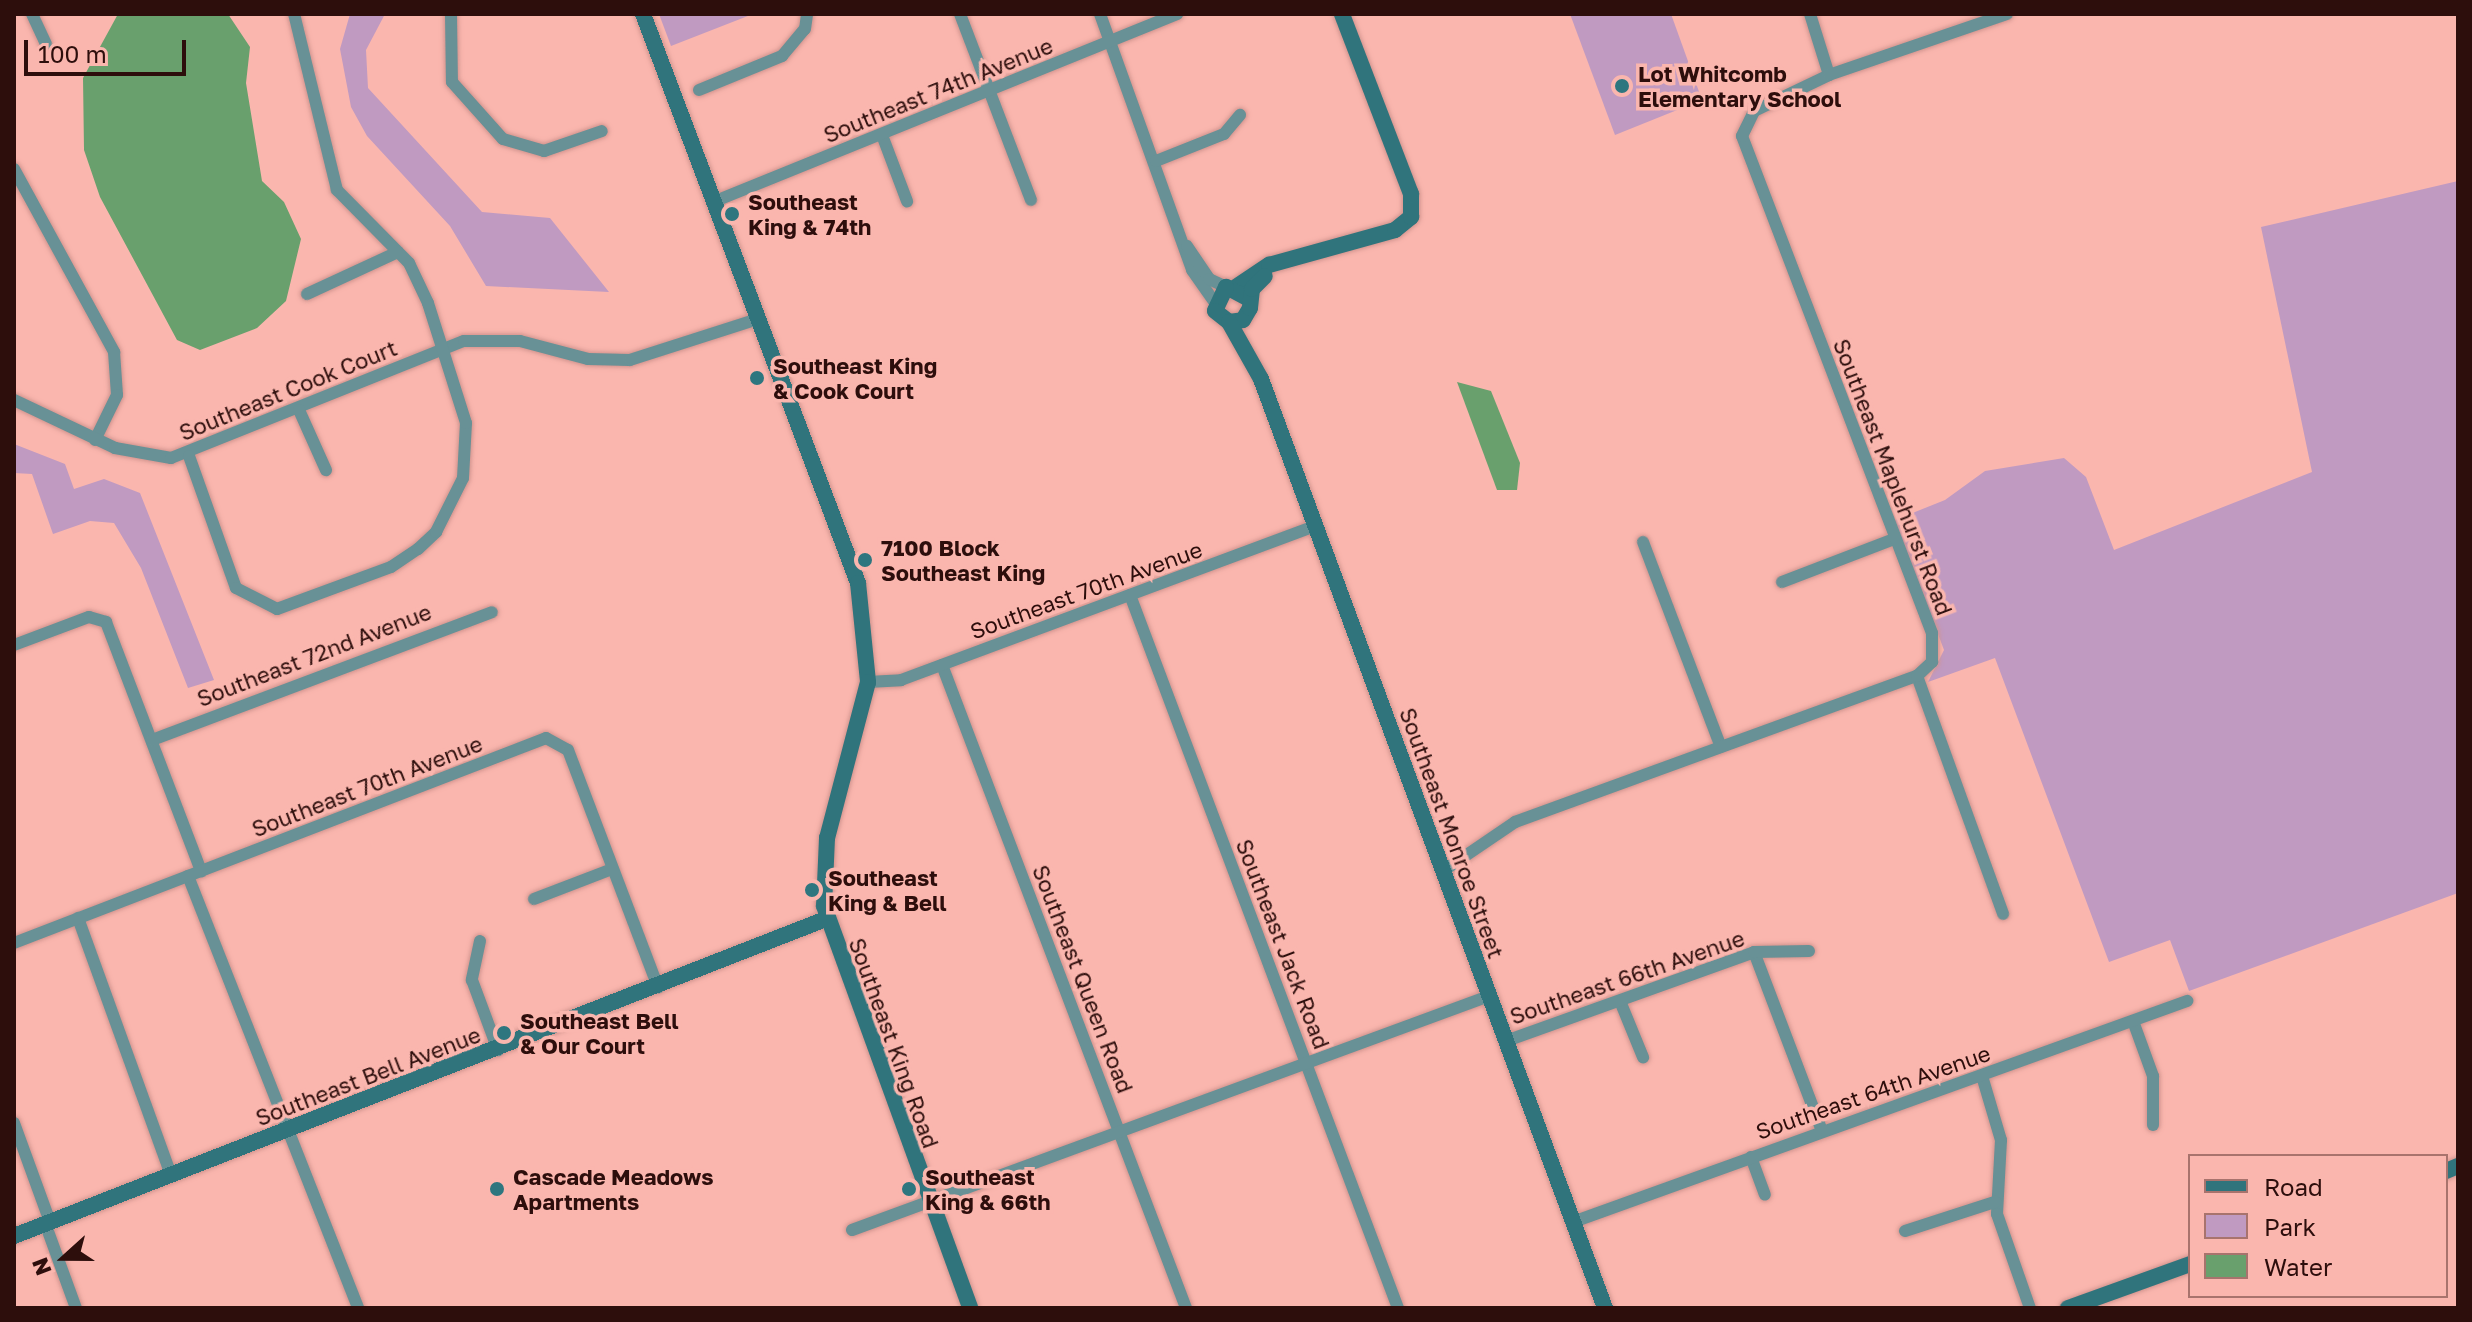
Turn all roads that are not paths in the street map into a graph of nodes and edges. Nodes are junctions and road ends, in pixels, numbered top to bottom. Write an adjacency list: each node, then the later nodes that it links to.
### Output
1 (32, 14): 13 (street)
2 (294, 14): 26 (street)
3 (451, 14): 18 (street)
4 (643, 14): 24 (street, Southeast King Road)
5 (807, 14): 15 (street)
6 (960, 14): 16 (street)
7 (1100, 14): 12 (street)
8 (1177, 14): 12 (street, Southeast 74th Avenue)
9 (1342, 14): 27 (street)
10 (1810, 14): 14 (street)
11 (2007, 14): 14 (street)
12 (1110, 41): 16 (street, Southeast 74th Avenue); 20 (street)
13 (46, 44)
14 (1829, 75): 43 (street, Southeast Maplehurst Road)
15 (699, 90)
16 (990, 90): 19 (street, Southeast 74th Avenue); 22 (street)
17 (1240, 115): 20 (street)
18 (602, 131)
19 (882, 135): 23 (street); 24 (street, Southeast 74th Avenue)
20 (1156, 161): 25 (street)
21 (14, 169): 39 (street)
22 (1031, 200)
23 (907, 201)
24 (713, 202): 33 (street, Southeast King Road)
25 (1187, 246): 28 (street); 31 (street)
26 (398, 252): 29 (street); 35 (street)
27 (1301, 258): 28 (street); 30 (street)
28 (1231, 287): 30 (street); 31 (street)
29 (307, 294)
30 (1249, 299): 32 (street)
31 (1214, 301): 34 (street, Southeast Monroe Street)
32 (1246, 316): 34 (street); 36 (street, Southeast Monroe Street)
33 (758, 319): 35 (street, Southeast Cook Court); 51 (street, Southeast King Road)
34 (1229, 322): 36 (street, Southeast Monroe Street)
35 (443, 348): 38 (street, Southeast Cook Court); 40 (street)
36 (1258, 373): 42 (street, Southeast Monroe Street)
37 (14, 400): 39 (street, Southeast Cook Court)
38 (299, 410): 40 (street, Southeast Cook Court); 41 (street)
39 (95, 440): 40 (street, Southeast Cook Court)
40 (189, 456)
41 (326, 470)
42 (1315, 526): 46 (street, Southeast 70th Avenue); 55 (street, Southeast Monroe Street)
43 (1894, 539): 45 (street); 50 (street, Southeast Maplehurst Road)
44 (1643, 542): 53 (street)
45 (1782, 582)
46 (1130, 595): 49 (street, Southeast 70th Avenue); 73 (street, Southeast Jack Road)
47 (492, 612): 52 (street, Southeast 72nd Avenue)
48 (14, 645): 52 (street)
49 (942, 665): 51 (street, Southeast 70th Avenue); 79 (street, Southeast Queen Road)
50 (1917, 676): 53 (street); 58 (street)
51 (868, 682): 60 (street, Southeast King Road)
52 (152, 740): 56 (street)
53 (1721, 747): 55 (street)
54 (612, 869): 56 (street, Southeast 70th Avenue); 57 (street); 65 (street)
55 (1443, 871): 66 (street, Southeast Monroe Street)
56 (195, 873): 59 (street, Southeast 70th Avenue); 77 (street)
57 (534, 899)
58 (2003, 914)
59 (78, 918): 62 (street, Southeast 70th Avenue); 81 (street)
60 (826, 919): 65 (street, Southeast Bell Avenue); 84 (street, Southeast King Road)
61 (480, 941): 71 (street)
62 (14, 943)
63 (1809, 951): 64 (street, Southeast 66th Avenue)
64 (1754, 952): 67 (street, Southeast 66th Avenue); 78 (street)
65 (658, 987): 71 (street, Southeast Bell Avenue)
66 (1489, 996): 70 (street, Southeast Monroe Street); 73 (street, Southeast 66th Avenue)
67 (1620, 1001): 70 (street, Southeast 66th Avenue); 72 (street)
68 (2187, 1001): 69 (street, Southeast 64th Avenue)
69 (2133, 1021): 74 (street, Southeast 64th Avenue); 76 (street)
70 (1506, 1041): 86 (street, Southeast Monroe Street)
71 (498, 1050): 77 (street, Southeast Bell Avenue)
72 (1643, 1057)
73 (1307, 1065): 79 (street, Southeast 66th Avenue); 95 (street, Southeast Jack Road)
74 (1982, 1076): 78 (street, Southeast 64th Avenue); 83 (street)
75 (14, 1123): 85 (street)
76 (2153, 1125)
77 (288, 1130): 81 (street, Southeast Bell Avenue); 92 (street)
78 (1822, 1131): 80 (street, Southeast 64th Avenue)
79 (1121, 1133): 84 (street, Southeast 66th Avenue); 94 (street, Southeast Queen Road)
80 (1751, 1157): 82 (street); 86 (street, Southeast 64th Avenue)
81 (171, 1175): 85 (street, Southeast Bell Avenue)
82 (1765, 1195)
83 (1995, 1202): 88 (street); 97 (street)
84 (930, 1203): 87 (street, Southeast 66th Avenue); 93 (street, Southeast King Road)
85 (48, 1222): 89 (street, Southeast Bell Avenue); 91 (street)
86 (1573, 1222): 96 (street, Southeast Monroe Street)
87 (852, 1230)
88 (1905, 1231)
89 (14, 1236)
90 (2188, 1265): 98 (street)
91 (76, 1308)
92 (358, 1308)
93 (970, 1308)
94 (1186, 1308)
95 (1398, 1308)
96 (1605, 1308)
97 (2030, 1308)
98 (2068, 1308)

